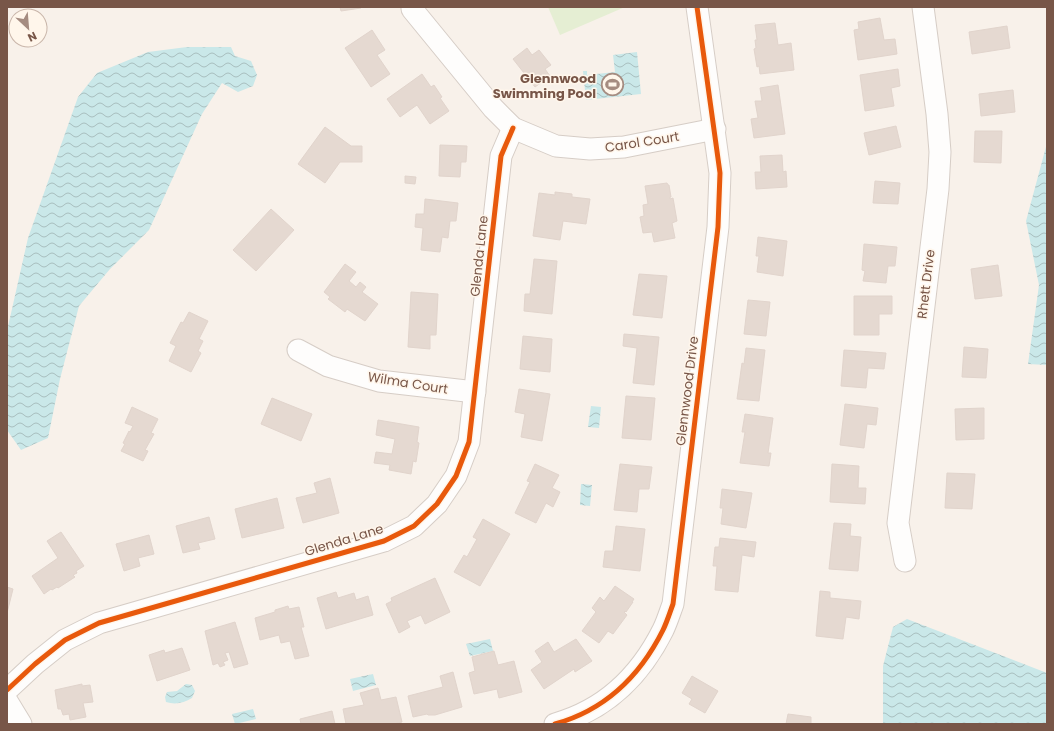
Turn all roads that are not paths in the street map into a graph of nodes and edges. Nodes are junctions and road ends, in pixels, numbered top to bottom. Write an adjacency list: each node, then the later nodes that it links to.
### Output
1 (697, 7): 5 (street, Glennwood Drive)
2 (923, 7): 8 (street, Rhett Drive)
3 (412, 9): 4 (street, Carol Court)
4 (513, 128): 5 (street, Carol Court); 7 (street, Glenda Lane)
5 (715, 129): 12 (street, Glennwood Drive)
6 (298, 350): 7 (street, Wilma Court)
7 (475, 392): 9 (street, Glenda Lane)
8 (905, 561)
9 (7, 690)
10 (7, 701): 11 (street)
11 (21, 724)
12 (555, 724)

